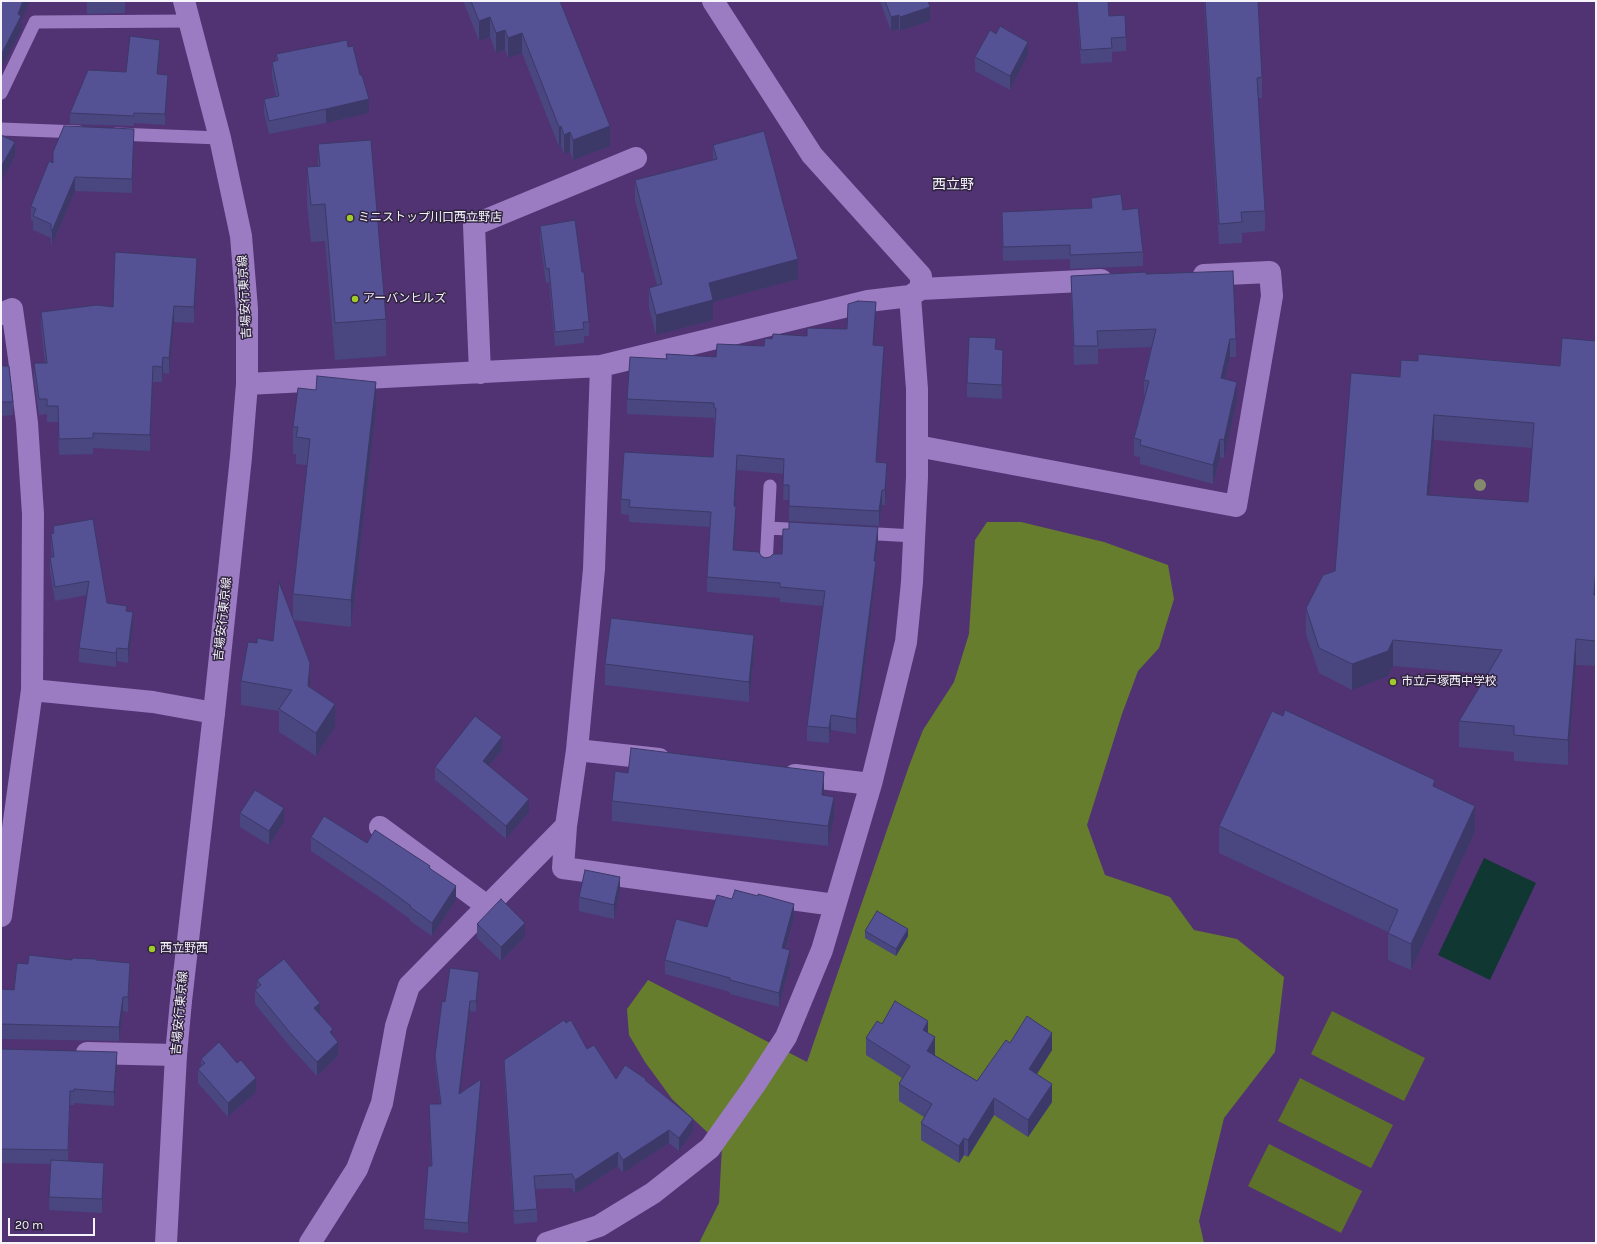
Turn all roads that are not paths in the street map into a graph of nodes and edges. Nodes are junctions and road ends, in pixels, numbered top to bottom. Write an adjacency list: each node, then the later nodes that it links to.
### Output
1 (713, 1): 9 (street)
2 (187, 11): 3 (lane); 5 (street, 吉場安行東京線)
3 (1, 93)
4 (1, 129): 5 (lane)
5 (220, 138): 13 (street, 吉場安行東京線)
6 (636, 158): 12 (street)
7 (1183, 276): 14 (street)
8 (1119, 279): 9 (street)
9 (916, 292): 11 (street); 14 (street)
10 (1, 314): 21 (street)
11 (601, 366): 12 (street); 23 (street)
12 (480, 373): 13 (street)
13 (247, 384): 22 (street, 吉場安行東京線)
14 (917, 446): 19 (street)
15 (770, 486): 16 (lane)
16 (768, 528): 17 (lane); 20 (lane)
17 (822, 531)
18 (845, 532): 19 (lane)
19 (914, 536): 26 (street)
20 (766, 564)
21 (32, 690): 22 (street); 31 (street)
22 (214, 713): 33 (street, 吉場安行東京線)
23 (577, 750): 24 (street); 27 (street)
24 (677, 762)
25 (778, 773): 26 (street)
26 (871, 784): 29 (street)
27 (566, 826): 29 (street); 30 (street)
28 (380, 827): 30 (street)
29 (835, 905): 34 (street)
30 (487, 906): 36 (street)
31 (1, 916)
32 (65, 1052): 33 (street)
33 (176, 1055): 35 (street, 吉場安行東京線)
34 (600, 1235): 37 (street)
35 (166, 1243)
36 (310, 1243)
37 (547, 1243)

